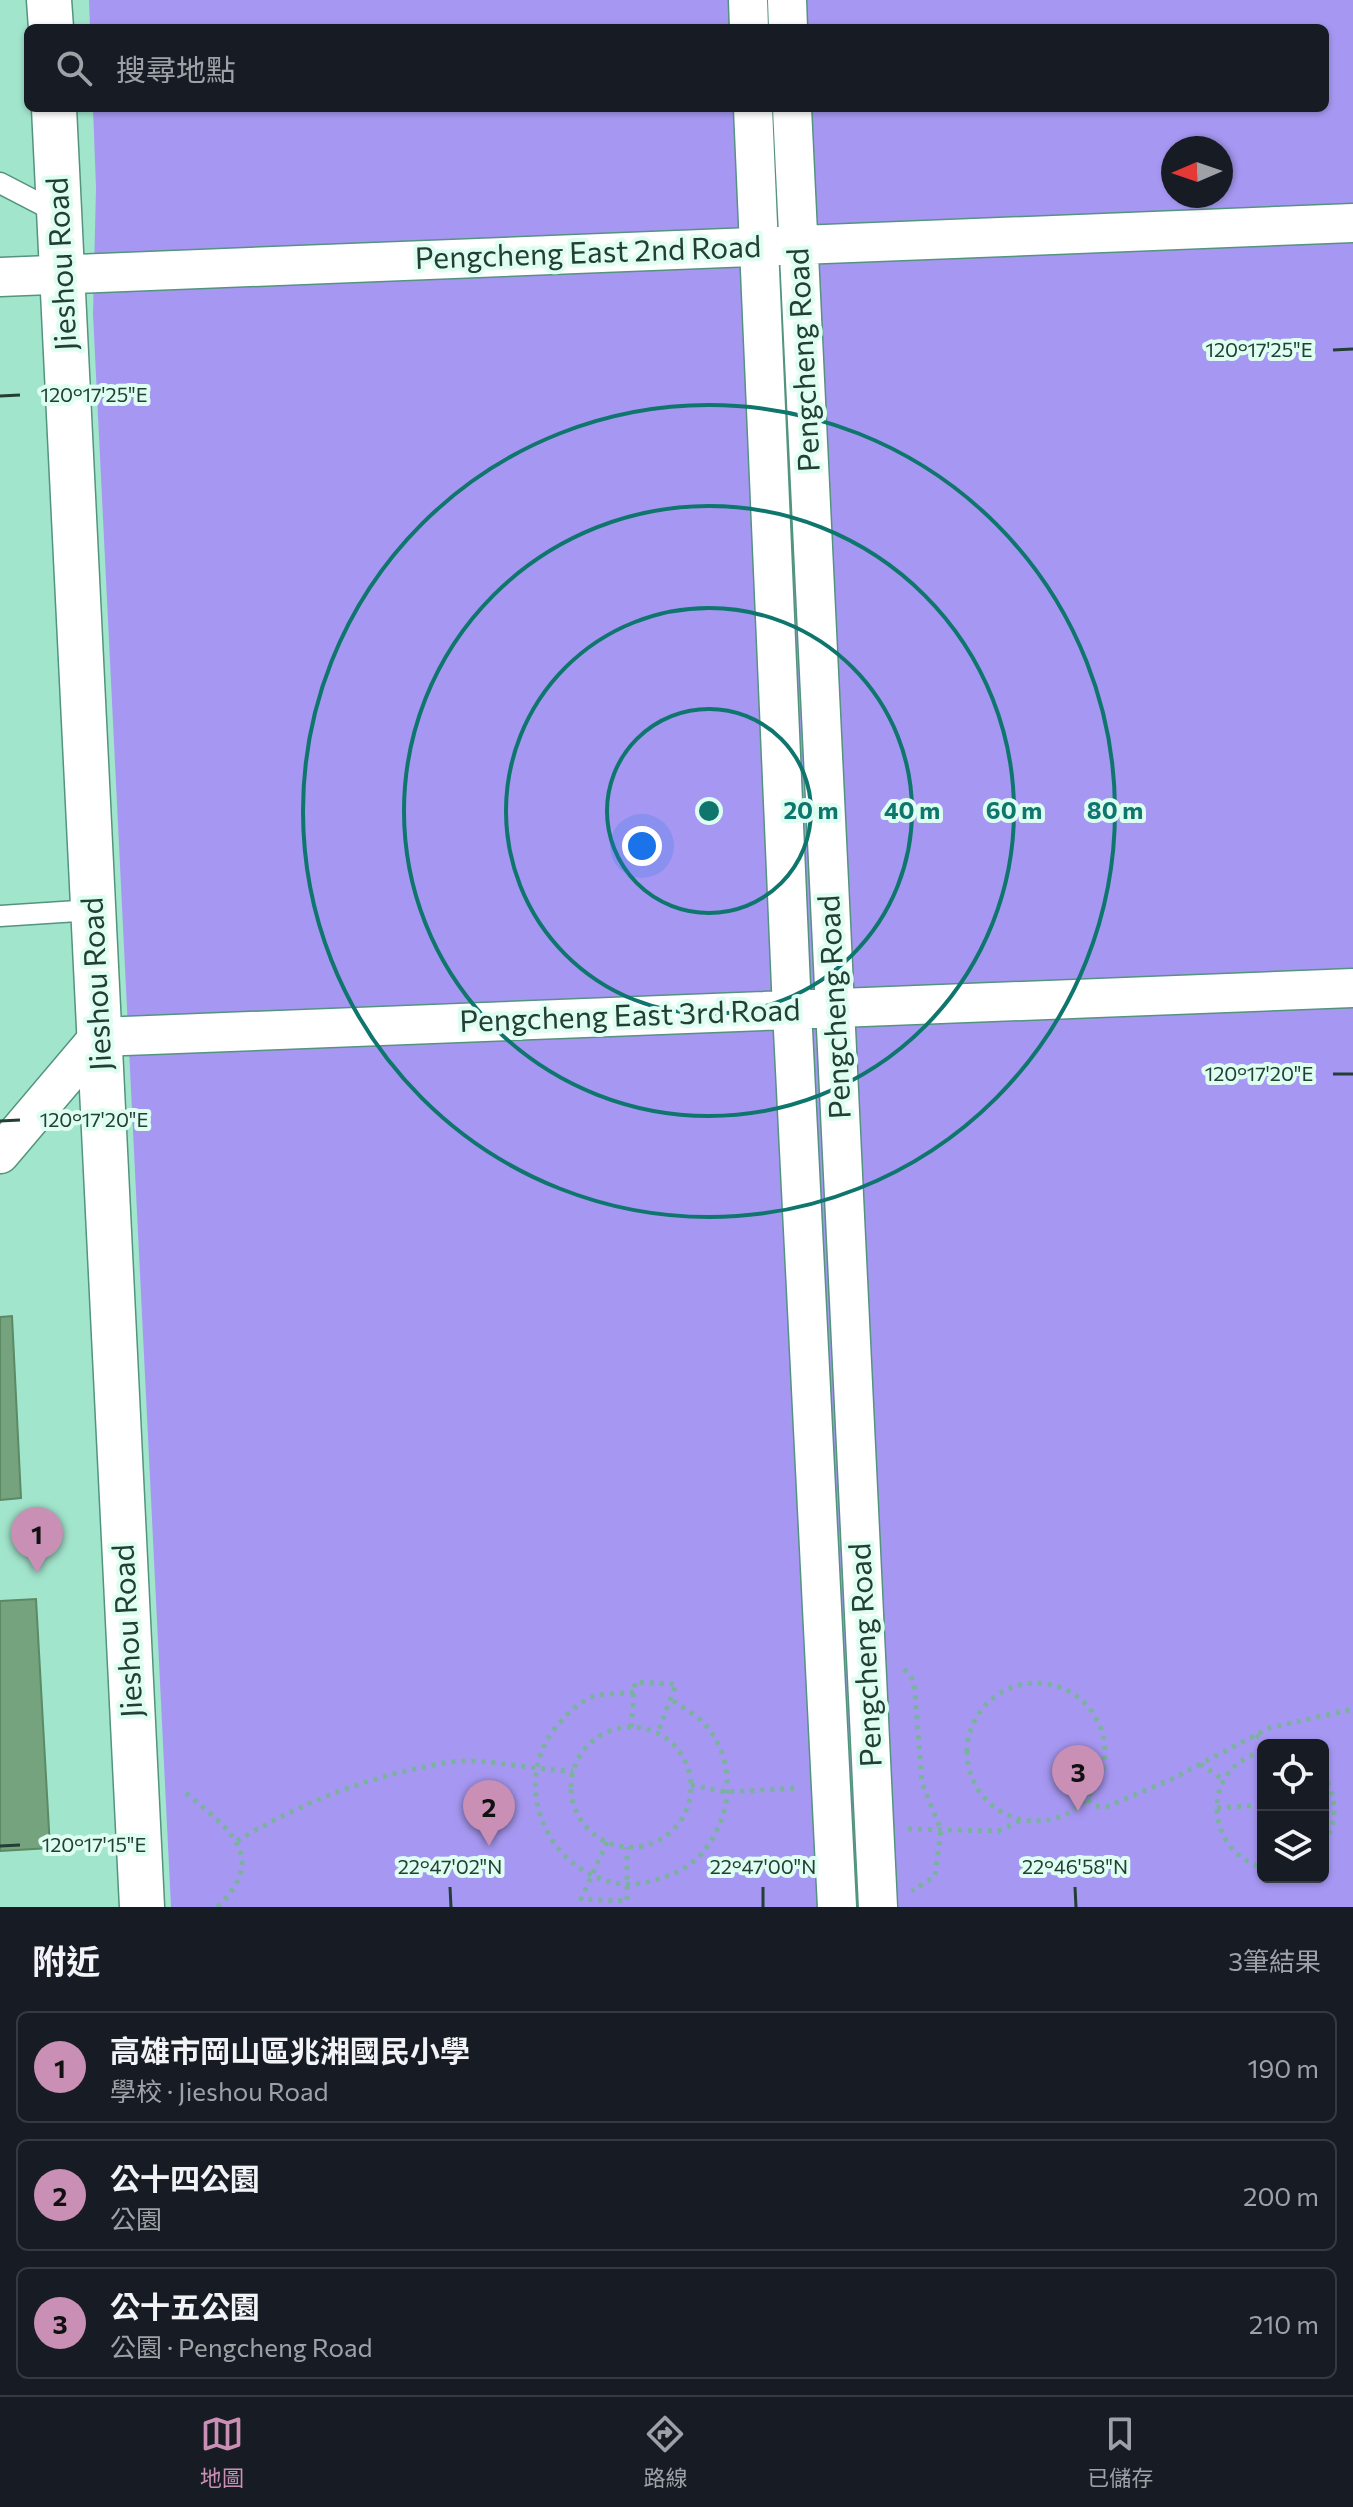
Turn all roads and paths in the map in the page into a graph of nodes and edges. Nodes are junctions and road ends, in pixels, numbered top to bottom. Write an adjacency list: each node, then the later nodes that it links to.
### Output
1 (49, 0): 4 (main road)
2 (748, 0): 5 (street)
3 (787, 0): 6 (street)
4 (51, 24)
5 (749, 24)
6 (788, 24)
7 (54, 112): 11 (main road, Jieshou Road)
8 (753, 112): 14 (street, Pengcheng Road)
9 (792, 112): 13 (street, Pengcheng Road)
10 (0, 183): 11 (lane)
11 (58, 213): 15 (main road, Jieshou Road)
12 (1353, 223): 13 (street, Pengcheng East 2nd Road)
13 (799, 245): 14 (street, Pengcheng East 2nd Road); 20 (street, Pengcheng Road)
14 (760, 246): 15 (street, Pengcheng East 2nd Road); 21 (street, Pengcheng Road)
15 (62, 274): 16 (street, Pengcheng East 2nd Road); 17 (main road, Jieshou Road)
16 (0, 277)
17 (93, 910): 18 (lane); 22 (main road, Jieshou Road)
18 (0, 916)
19 (1353, 988): 20 (street, Pengcheng East 3rd Road)
20 (835, 1008): 21 (street, Pengcheng East 3rd Road); 57 (street, Pengcheng Road)
21 (792, 1010): 22 (street, Pengcheng East 3rd Road); 60 (street, Pengcheng Road)
22 (99, 1037): 23 (street); 58 (main road, Jieshou Road)
23 (0, 1154)
24 (898, 1661): 49 (path)
25 (634, 1692): 26 (path); 28 (path); 34 (path)
26 (670, 1699): 29 (path); 40 (path)
27 (1353, 1709): 30 (path)
28 (631, 1727): 29 (path); 35 (path)
29 (658, 1732): 37 (path)
30 (1256, 1735): 31 (path); 33 (path)
31 (1260, 1739)
32 (1257, 1753): 36 (path)
33 (1200, 1764): 36 (path); 42 (path)
34 (535, 1770): 35 (path); 51 (path); 55 (path)
35 (573, 1771): 52 (path)
36 (1224, 1780): 46 (path)
37 (691, 1785): 40 (path); 53 (path)
38 (803, 1787): 40 (path)
39 (1329, 1788): 44 (path)
40 (727, 1792): 56 (path)
41 (186, 1793): 51 (path)
42 (1088, 1800): 47 (path); 47 (path)
43 (1329, 1800): 44 (path)
44 (1334, 1800): 50 (path)
45 (1257, 1805): 46 (path)
46 (1217, 1808): 54 (path)
47 (1021, 1821): 49 (path)
48 (905, 1829): 49 (path)
49 (941, 1830): 57 (path)
50 (1329, 1836)
51 (237, 1841): 59 (path)
52 (607, 1842): 53 (path); 55 (path)
53 (627, 1847): 56 (path)
54 (1257, 1866)
55 (592, 1876): 56 (path); 56 (path)
56 (627, 1884)
57 (893, 1900)
58 (142, 1907)
59 (217, 1907)
60 (837, 1907)

